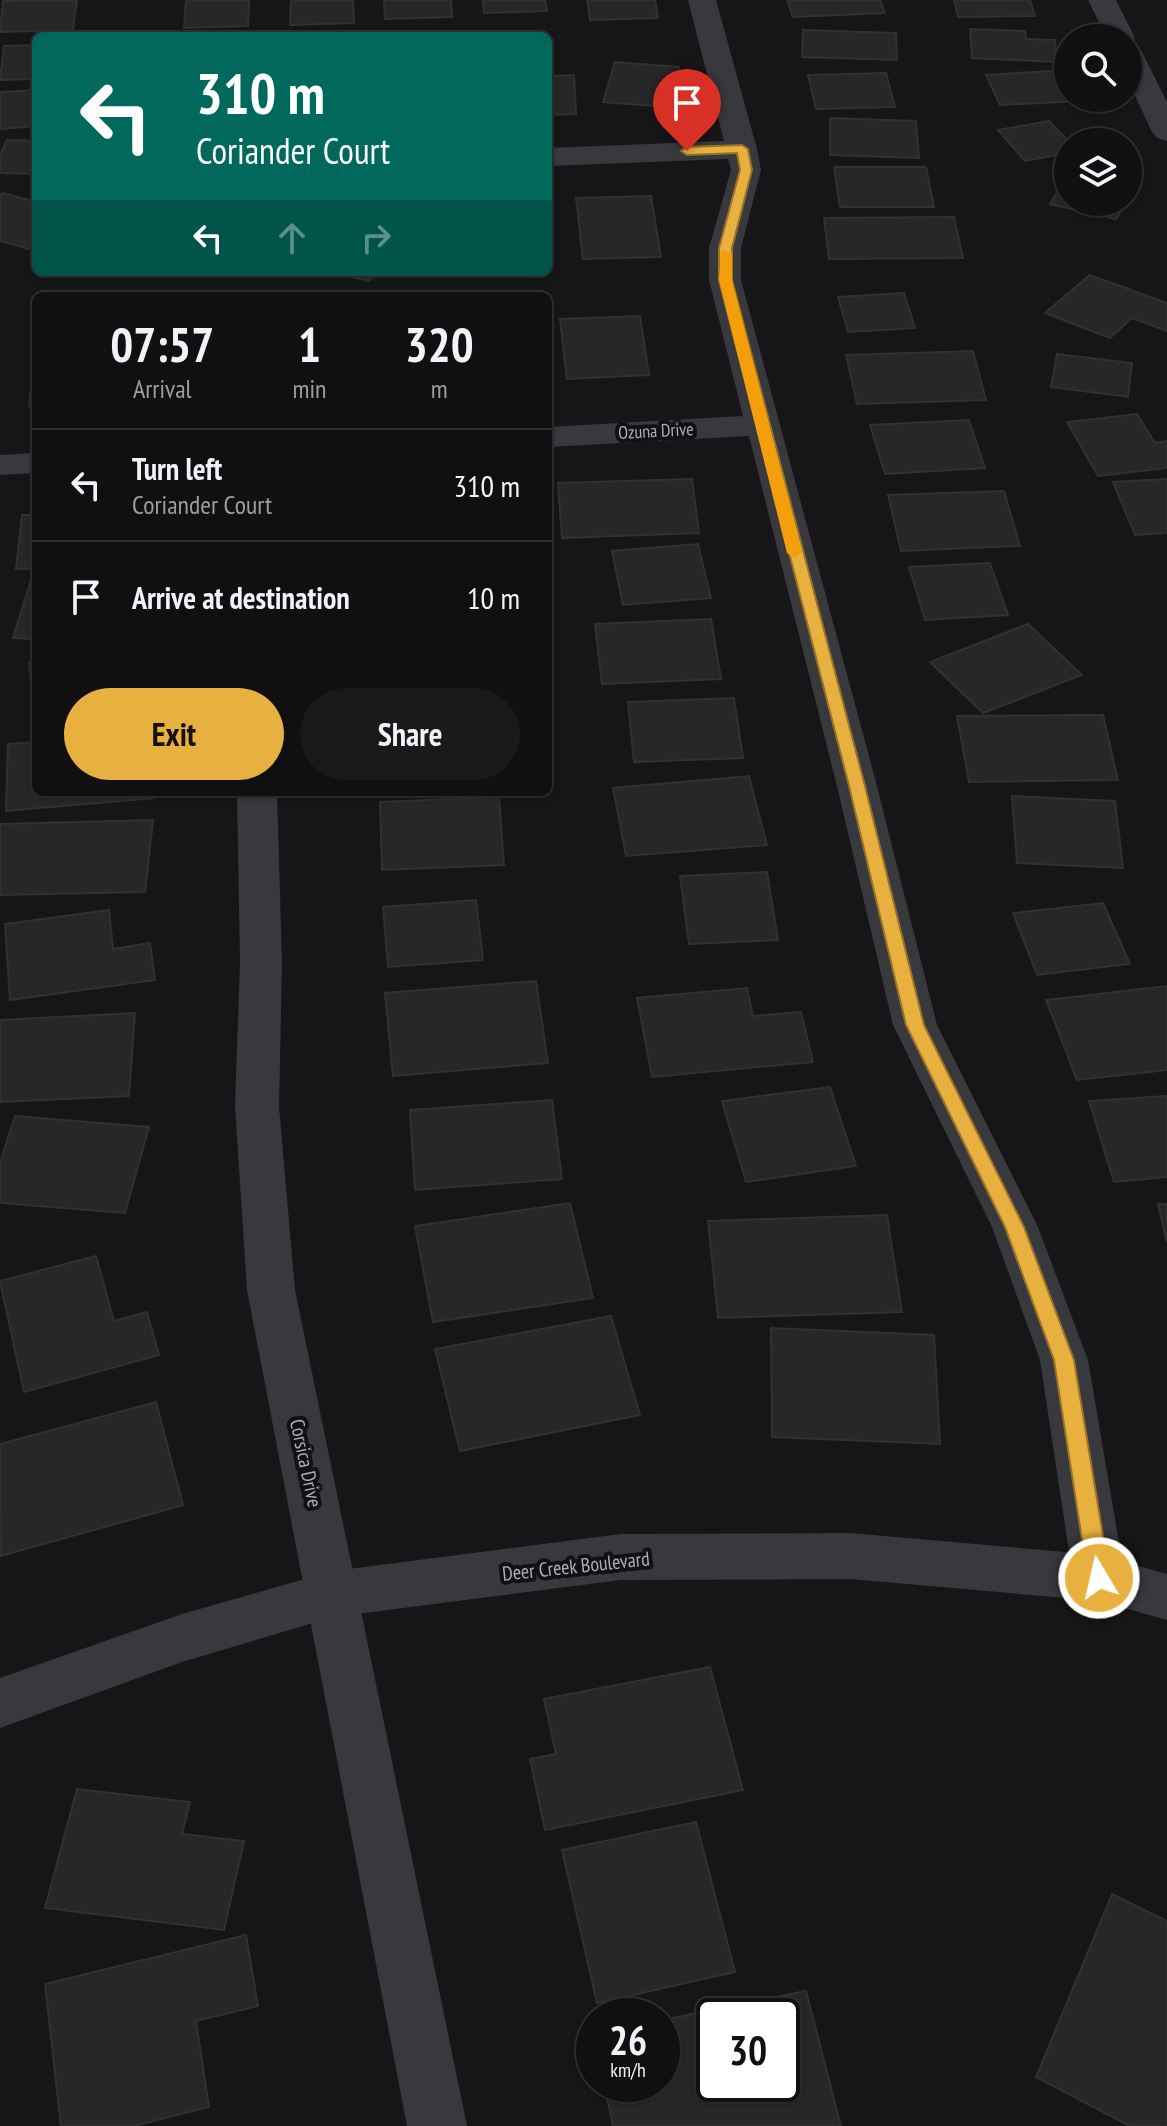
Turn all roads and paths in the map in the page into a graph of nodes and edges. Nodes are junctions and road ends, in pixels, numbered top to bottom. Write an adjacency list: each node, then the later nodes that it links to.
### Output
1 (702, 0): 6 (street)
2 (1102, 0): 3 (street)
3 (1114, 24)
4 (1142, 81): 5 (street)
5 (1167, 132)
6 (742, 149): 7 (street); 8 (street)
7 (552, 157)
8 (764, 425): 9 (street, Ozuna Drive); 13 (street)
9 (552, 437)
10 (32, 463): 11 (street)
11 (0, 465)
12 (257, 796): 14 (street, Corsica Drive)
13 (1099, 1578): 14 (street, Deer Creek Boulevard); 15 (street, Deer Creek Boulevard)
14 (333, 1594): 16 (street, Deer Creek Boulevard); 17 (street, Corsica Drive)
15 (1167, 1597)
16 (0, 1703)
17 (437, 2126)

